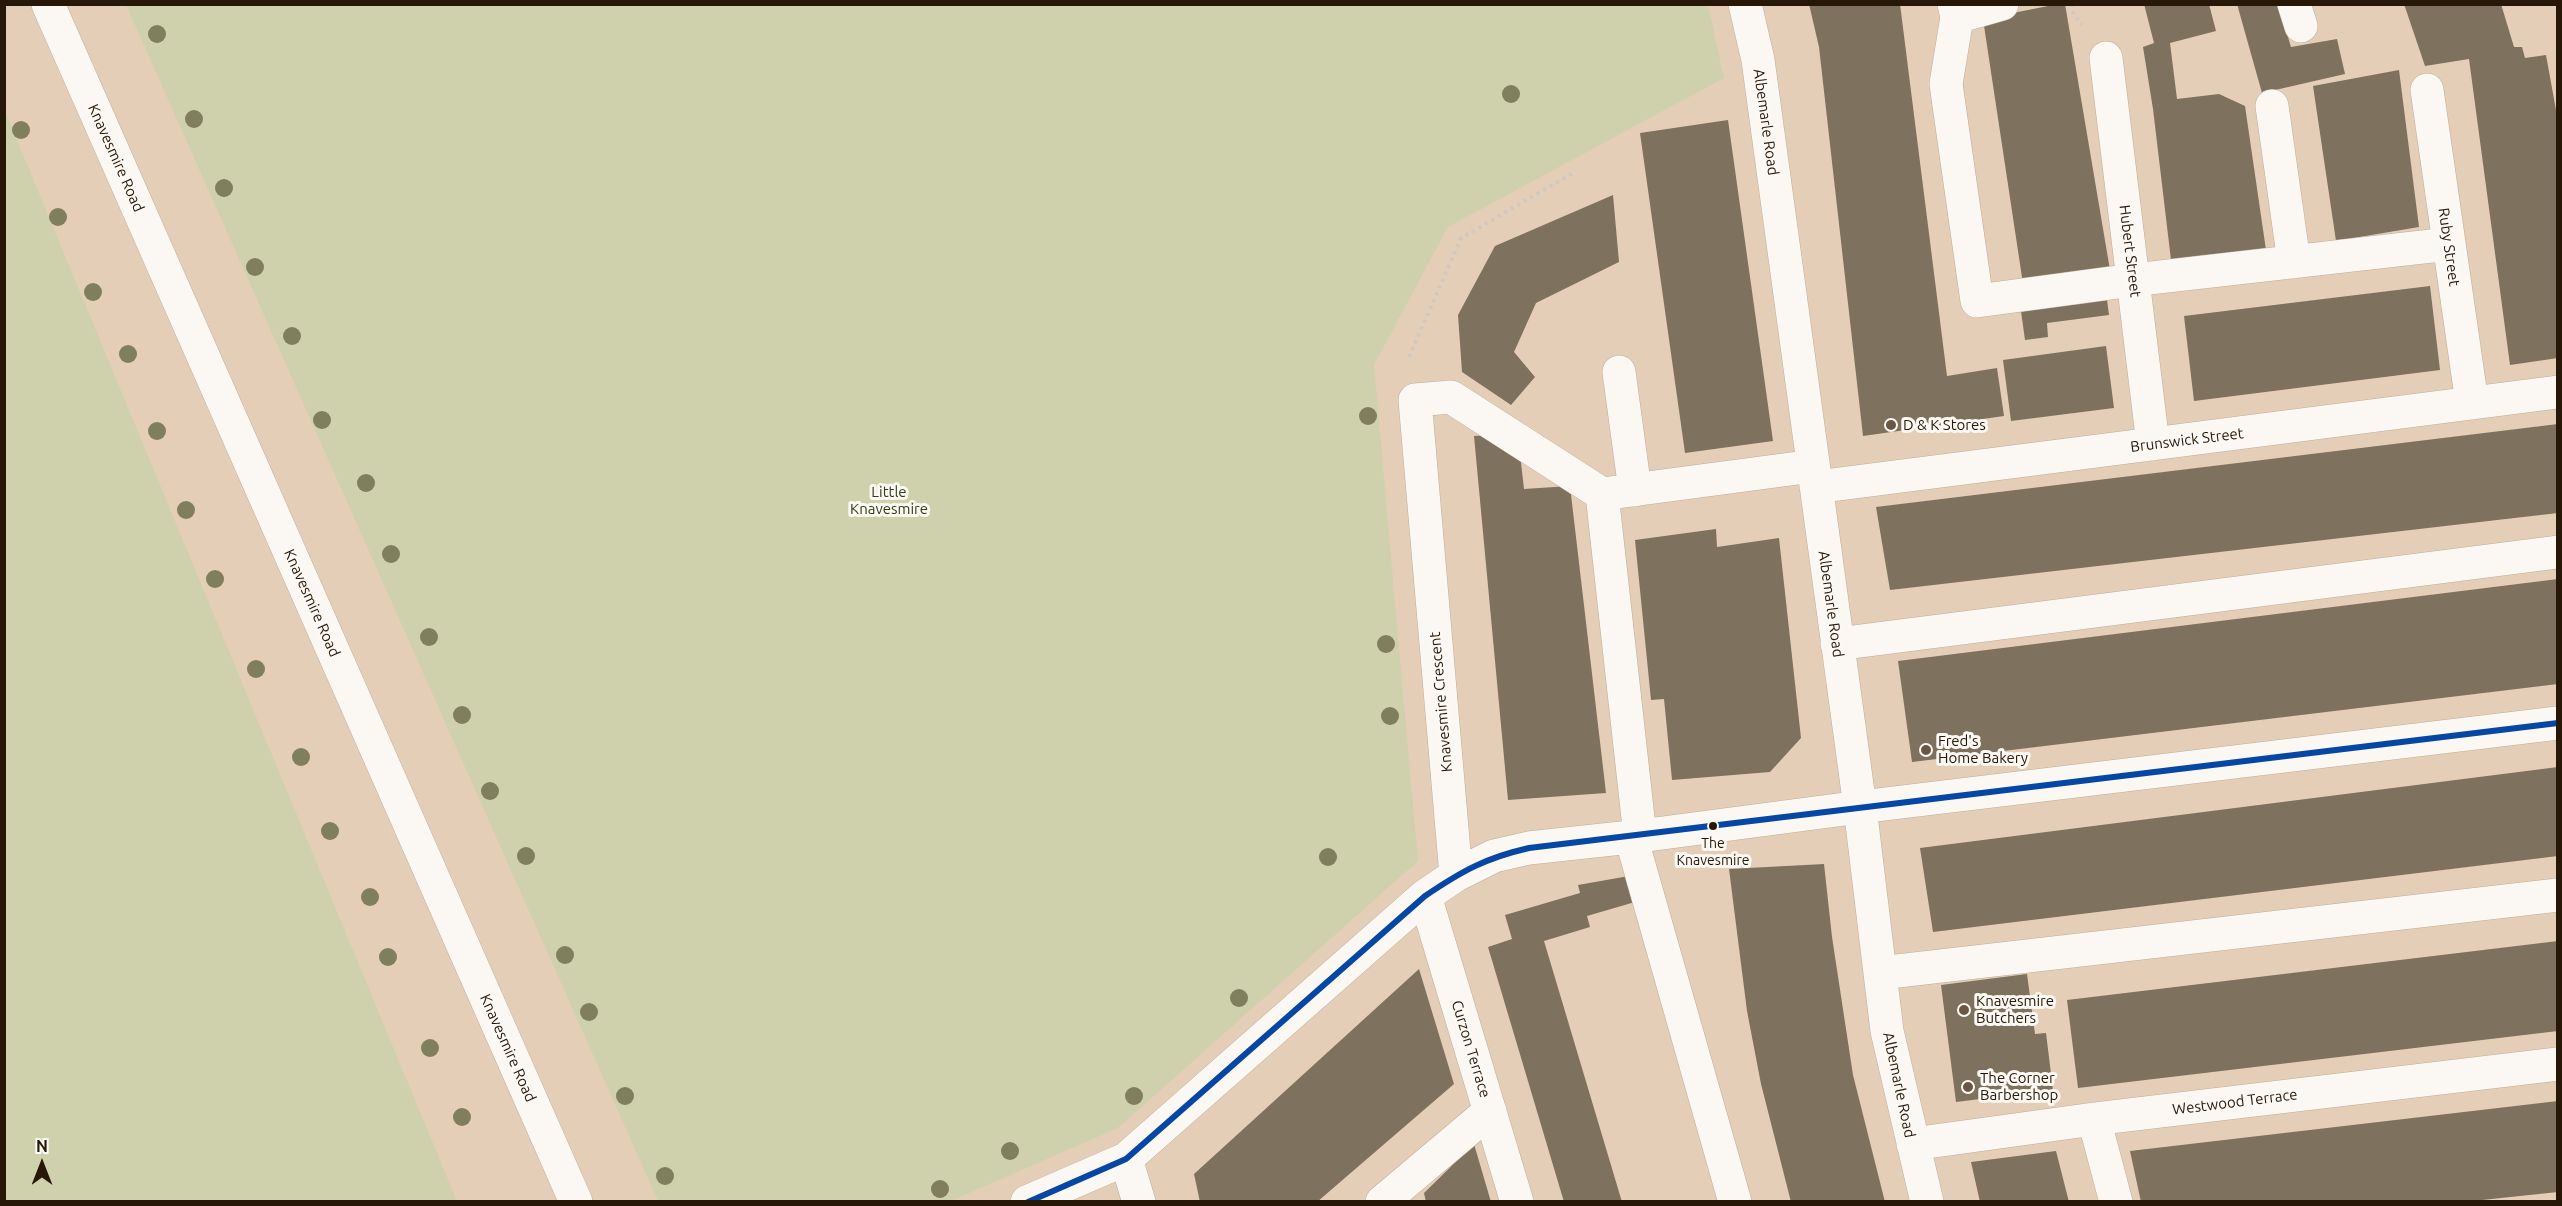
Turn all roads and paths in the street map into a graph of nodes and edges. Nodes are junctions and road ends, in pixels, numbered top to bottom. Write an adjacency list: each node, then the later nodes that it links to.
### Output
1 (48, 4): 34 (street, Knavesmire Road)
2 (1745, 4): 17 (street, Albemarle Road)
3 (2002, 4): 4 (street)
4 (1955, 11): 11 (street)
5 (2106, 58): 11 (street, Hubert Street)
6 (2427, 90): 9 (street, Ruby Street)
7 (2272, 106): 10 (street)
8 (1573, 173): 14 (path)
9 (2449, 244): 10 (street); 15 (street, Ruby Street)
10 (2294, 262): 11 (street)
11 (2133, 280): 16 (street, Hubert Street)
12 (1619, 372): 18 (street)
13 (2558, 392): 15 (street, Brunswick Street)
14 (1415, 400): 19 (street); 25 (street, Knavesmire Crescent)
15 (2472, 403): 16 (street, Brunswick Street)
16 (2153, 444): 17 (street, Brunswick Street)
17 (1814, 476): 18 (street, Brunswick Street); 21 (street, Albemarle Road)
18 (1635, 490): 19 (street, Brunswick Street)
19 (1602, 494): 24 (street)
20 (2558, 552): 21 (street)
21 (1837, 644): 23 (street, Albemarle Road)
22 (2558, 723): 23 (street)
23 (1860, 807): 24 (street); 28 (street, Albemarle Road)
24 (1636, 837): 25 (street); 39 (street)
25 (1456, 875): 27 (street)
26 (2558, 895): 28 (street)
27 (1425, 896): 30 (street, Curzon Terrace); 33 (street)
28 (1880, 973): 32 (street, Albemarle Road)
29 (2558, 1064): 31 (street, Westwood Terrace)
30 (1490, 1111): 37 (street); 38 (street, Curzon Terrace)
31 (2094, 1119): 32 (street, Westwood Terrace); 41 (street)
32 (1913, 1144): 40 (street, Albemarle Road)
33 (1126, 1159): 35 (street); 36 (street)
34 (576, 1202)
35 (1027, 1202)
36 (1139, 1202)
37 (1382, 1202)
38 (1517, 1202)
39 (1735, 1202)
40 (1927, 1202)
41 (2116, 1202)

